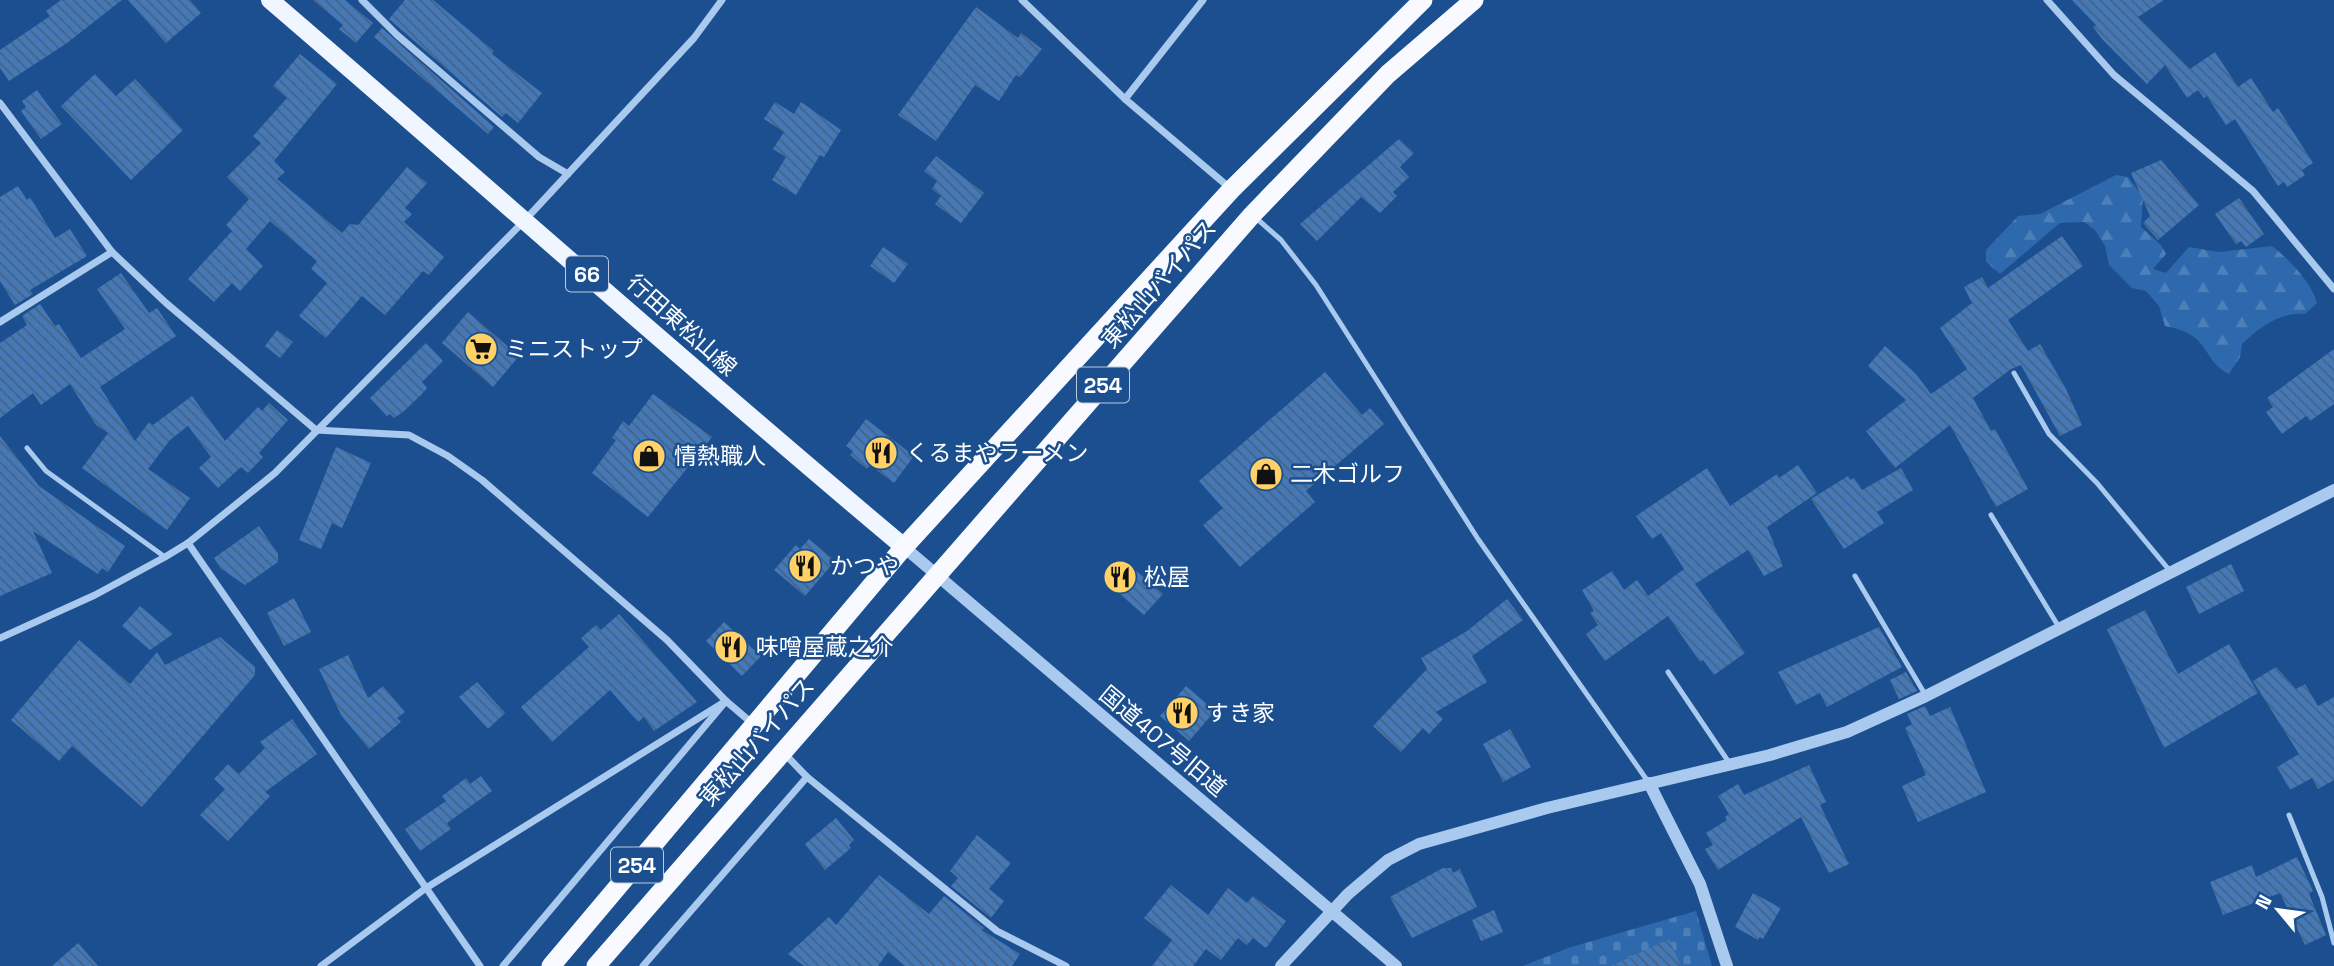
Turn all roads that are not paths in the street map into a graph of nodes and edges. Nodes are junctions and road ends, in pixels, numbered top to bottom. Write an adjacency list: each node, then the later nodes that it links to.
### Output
1 (270, 0): 16 (main road, 行田東松山線 / 66)
2 (362, 0): 13 (street)
3 (722, 0): 13 (street)
4 (1022, 0): 9 (street)
5 (1203, 0): 9 (street)
6 (1423, 0): 14 (highway, 東松山バイパス / 254)
7 (1474, 0): 15 (highway, 東松山バイパス / 254)
8 (2047, 0): 18 (street)
9 (1125, 99): 14 (street)
10 (0, 103): 11 (street)
11 (9, 114): 12 (street); 17 (street)
12 (0, 119)
13 (568, 174): 16 (street)
14 (1231, 190): 26 (highway, 東松山バイパス / 254)
15 (1252, 215): 29 (highway, 東松山バイパス / 254); 40 (lane)
16 (526, 219): 21 (street); 26 (main road, 行田東松山線 / 66)
17 (112, 252): 19 (street); 21 (street)
18 (2334, 289)
19 (0, 322)
20 (2014, 373): 28 (lane)
21 (316, 430): 25 (street); 35 (street)
22 (27, 448): 27 (lane)
23 (2334, 490): 28 (street)
24 (1991, 514): 31 (lane)
25 (188, 543): 27 (street); 42 (street)
26 (904, 547): 29 (street, 国道407号旧道); 36 (highway, 東松山バイパス / 254)
27 (165, 557): 32 (street)
28 (2171, 573): 31 (street)
29 (934, 576): 37 (highway, 東松山バイパス / 254); 43 (street, 国道407号旧道)
30 (1855, 576): 34 (lane)
31 (2060, 629): 34 (street)
32 (0, 638)
33 (1668, 672): 38 (lane)
34 (1926, 696): 38 (street)
35 (726, 701): 36 (street); 42 (street); 47 (street)
36 (755, 726): 48 (highway, 東松山バイパス / 254)
37 (782, 751): 39 (street); 49 (highway, 東松山バイパス / 254)
38 (1730, 764): 40 (street)
39 (807, 777): 50 (street); 51 (street)
40 (1649, 783): 43 (street); 54 (street)
41 (2288, 815): 44 (lane)
42 (426, 888): 45 (street); 46 (street)
43 (1331, 911): 52 (street); 53 (street, 国道407号旧道)
44 (2334, 943)
45 (321, 966)
46 (480, 966)
47 (503, 966)
48 (551, 966)
49 (596, 966)
50 (643, 966)
51 (1066, 966)
52 (1281, 966)
53 (1396, 966)
54 (1727, 966)

